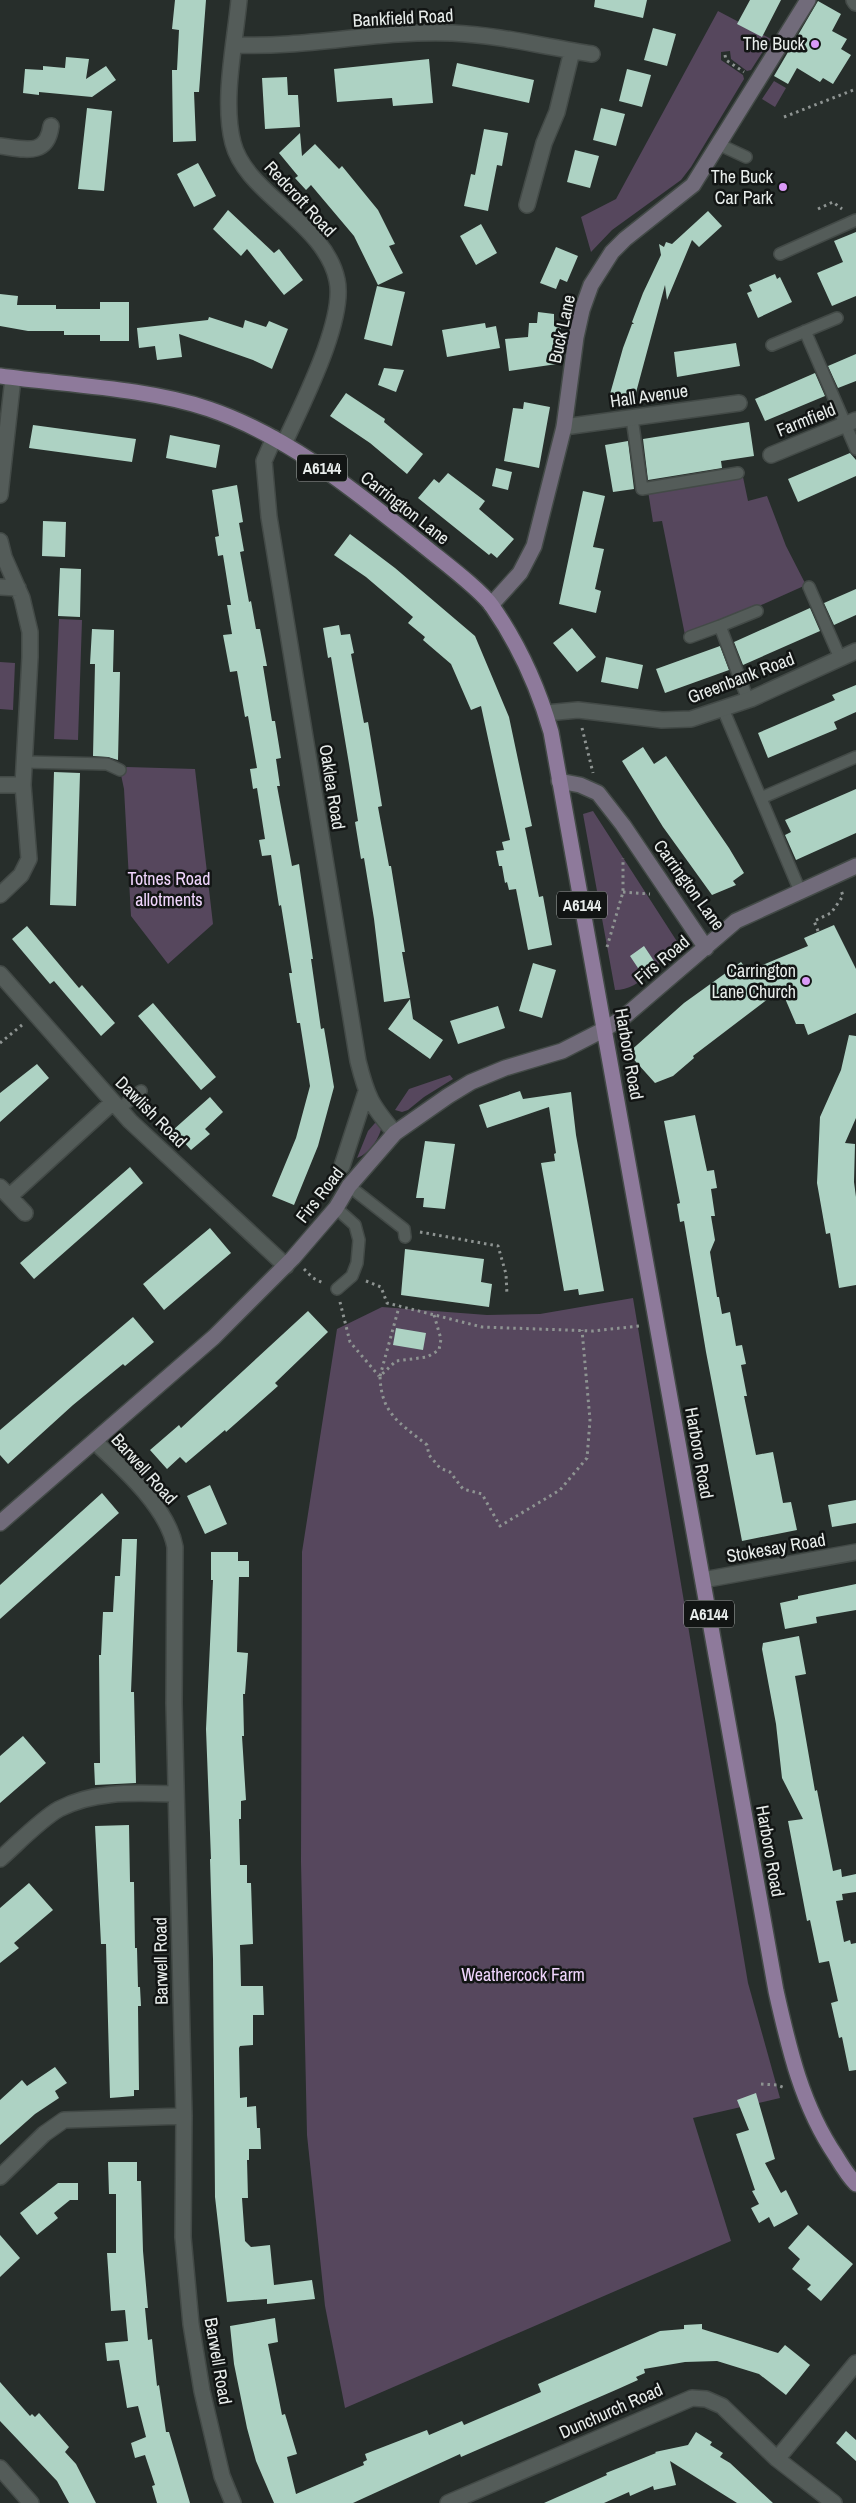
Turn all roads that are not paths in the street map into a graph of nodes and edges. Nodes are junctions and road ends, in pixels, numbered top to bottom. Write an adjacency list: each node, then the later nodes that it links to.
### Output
1 (239, 0): 5 (street, Redcroft Road)
2 (808, 0): 9 (street, Buck Lane)
3 (854, 0): 4 (street)
4 (856, 4)
5 (235, 45): 6 (street, Bankfield Road); 23 (street, Redcroft Road)
6 (572, 51): 7 (street, Bankfield Road); 12 (street)
7 (592, 54)
8 (51, 126): 10 (street)
9 (718, 144): 11 (lane); 22 (street, Buck Lane)
10 (0, 146)
11 (746, 157)
12 (527, 205)
13 (856, 220): 14 (lane)
14 (780, 254)
15 (837, 318): 16 (lane)
16 (805, 332): 17 (lane); 21 (lane)
17 (772, 345)
18 (7, 377): 23 (main road, Carrington Lane / A6144); 27 (street)
19 (739, 403): 20 (street, Hall Avenue)
20 (632, 418): 22 (street, Hall Avenue); 26 (lane)
21 (851, 422): 24 (lane); 25 (street, Farmfield)
22 (564, 427): 32 (street, Buck Lane)
23 (279, 441): 32 (main road, Carrington Lane / A6144); 55 (street, Oaklea Road)
24 (856, 449)
25 (771, 455)
26 (738, 472)
27 (0, 495)
28 (0, 541): 31 (street)
29 (809, 587): 37 (lane)
30 (0, 588): 31 (street)
31 (18, 588): 42 (street)
32 (491, 605): 40 (main road, Carrington Lane / A6144)
33 (757, 611): 34 (lane)
34 (720, 626): 35 (lane); 38 (lane)
35 (690, 637)
36 (856, 651): 37 (street, Greenbank Road)
37 (840, 658): 38 (street, Greenbank Road)
38 (748, 700): 39 (street, Greenbank Road)
39 (724, 709): 40 (street, Greenbank Road); 47 (lane)
40 (546, 713): 44 (main road, Harboro Road / A6144)
41 (856, 757): 47 (lane)
42 (25, 762): 43 (lane); 46 (street)
43 (120, 770)
44 (559, 781): 51 (street, Carrington Lane); 53 (main road, Harboro Road / A6144)
45 (0, 785): 46 (street)
46 (23, 785): 50 (street)
47 (761, 798): 49 (lane)
48 (855, 870): 49 (street, Carrington Lane)
49 (800, 891): 51 (street, Carrington Lane)
50 (0, 895)
51 (706, 948): 53 (street, Firs Road)
52 (0, 974): 56 (street, Dawlish Road)
53 (606, 1029): 57 (street, Firs Road); 69 (main road, Harboro Road / A6144)
54 (141, 1091): 56 (lane)
55 (366, 1092): 57 (street, Oaklea Road); 58 (street, Firs Road)
56 (116, 1105): 60 (street); 64 (street, Dawlish Road)
57 (395, 1134): 59 (street, Firs Road)
58 (342, 1166)
59 (350, 1186): 61 (street, Firs Road); 63 (lane)
60 (5, 1192): 62 (street)
61 (336, 1208): 64 (street, Firs Road); 65 (lane)
62 (25, 1213)
63 (405, 1233)
64 (289, 1262): 66 (street, Firs Road)
65 (337, 1289)
66 (94, 1442): 67 (street, Firs Road); 70 (street, Barwell Road)
67 (1, 1519)
68 (856, 1552): 69 (street, Stokesay Road)
69 (702, 1580): 74 (main road, Harboro Road / A6144)
70 (176, 1794): 71 (street); 72 (street, Barwell Road)
71 (0, 1859)
72 (184, 2116): 73 (street); 80 (street, Barwell Road)
73 (0, 2177)
74 (856, 2184)
75 (856, 2363): 76 (street)
76 (777, 2459): 78 (street, Dunchurch Road); 82 (street, Dunchurch Road)
77 (0, 2468): 79 (street)
78 (467, 2499): 81 (street, Dunchurch Road)
79 (31, 2503)
80 (233, 2503)
81 (448, 2503)
82 (834, 2503)

